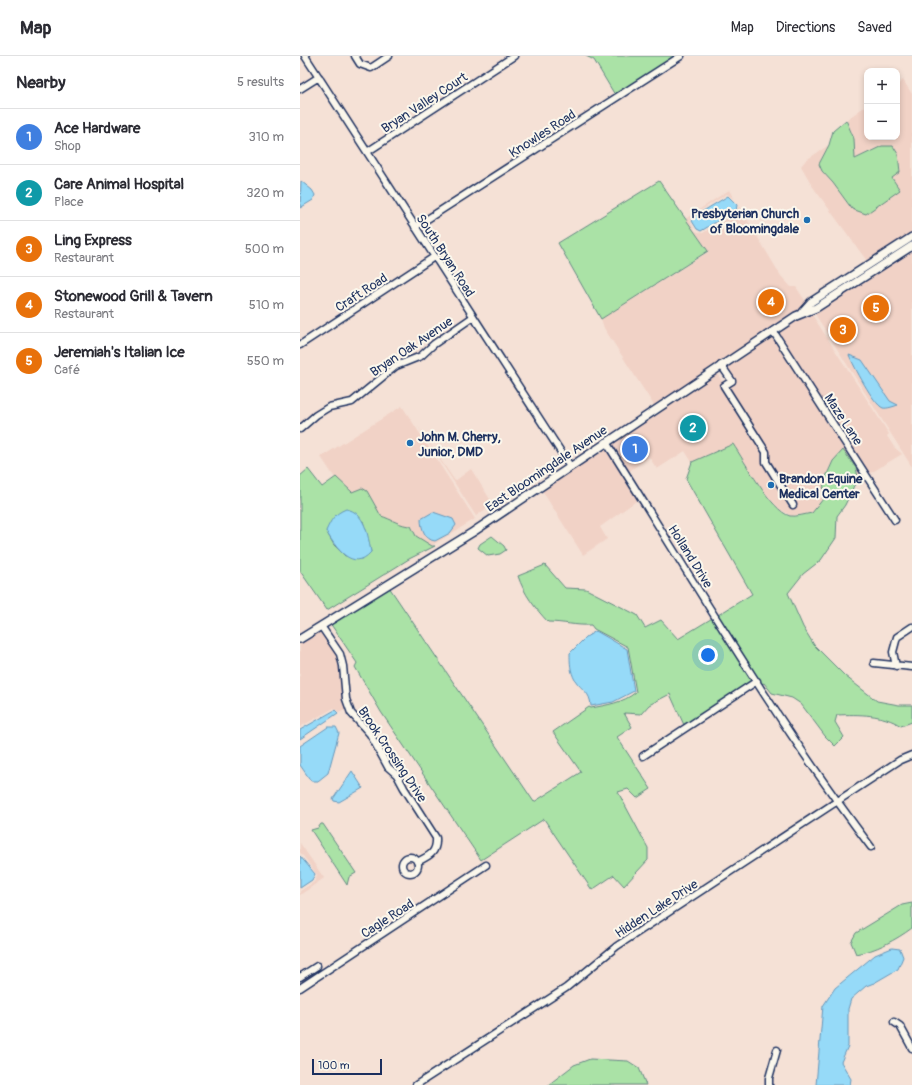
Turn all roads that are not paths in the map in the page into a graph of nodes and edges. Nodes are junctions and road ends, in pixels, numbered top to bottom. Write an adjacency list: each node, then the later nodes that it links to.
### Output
1 (305, 56): 6 (street, South Bryan Road)
2 (355, 56): 3 (street)
3 (389, 56)
4 (514, 56): 8 (street, Bryan Valley Court)
5 (680, 56): 9 (street, Knowles Road)
6 (319, 77): 7 (street); 8 (street, South Bryan Road)
7 (300, 89)
8 (366, 152): 9 (street, South Bryan Road)
9 (415, 227): 12 (street, South Bryan Road)
10 (912, 237): 13 (main road, East Bloomingdale Avenue)
11 (912, 246): 13 (main road, East Bloomingdale Avenue)
12 (434, 257): 14 (street, South Bryan Road); 16 (street, Craft Road)
13 (802, 312): 15 (main road, East Bloomingdale Avenue)
14 (473, 318): 18 (street, Bryan Oak Avenue); 20 (street, South Bryan Road)
15 (774, 331): 17 (main road, East Bloomingdale Avenue); 22 (street, Maze Lane)
16 (300, 345)
17 (721, 365): 19 (main road, East Bloomingdale Avenue); 21 (street)
18 (300, 429)
19 (606, 442): 20 (main road, East Bloomingdale Avenue); 29 (street, Holland Drive)
20 (570, 466): 23 (main road, East Bloomingdale Avenue)
21 (793, 505)
22 (895, 520)
23 (321, 626): 25 (main road, East Bloomingdale Avenue); 34 (street, Brook Crossing Drive)
24 (912, 627): 27 (street)
25 (300, 639)
26 (874, 663): 27 (street)
27 (896, 666): 28 (street)
28 (912, 667)
29 (757, 681): 31 (street); 32 (street, Holland Drive)
30 (912, 755): 32 (street, Hidden Lake Drive)
31 (643, 756)
32 (836, 802): 33 (street, Holland Drive); 42 (street, Hidden Lake Drive)
33 (871, 847)
34 (417, 862)
35 (486, 865): 38 (street, Cagle Road)
36 (317, 966): 37 (street)
37 (300, 977)
38 (300, 988)
39 (894, 1022): 40 (street)
40 (912, 1048)
41 (777, 1050): 43 (street)
42 (416, 1085)
43 (769, 1085)

